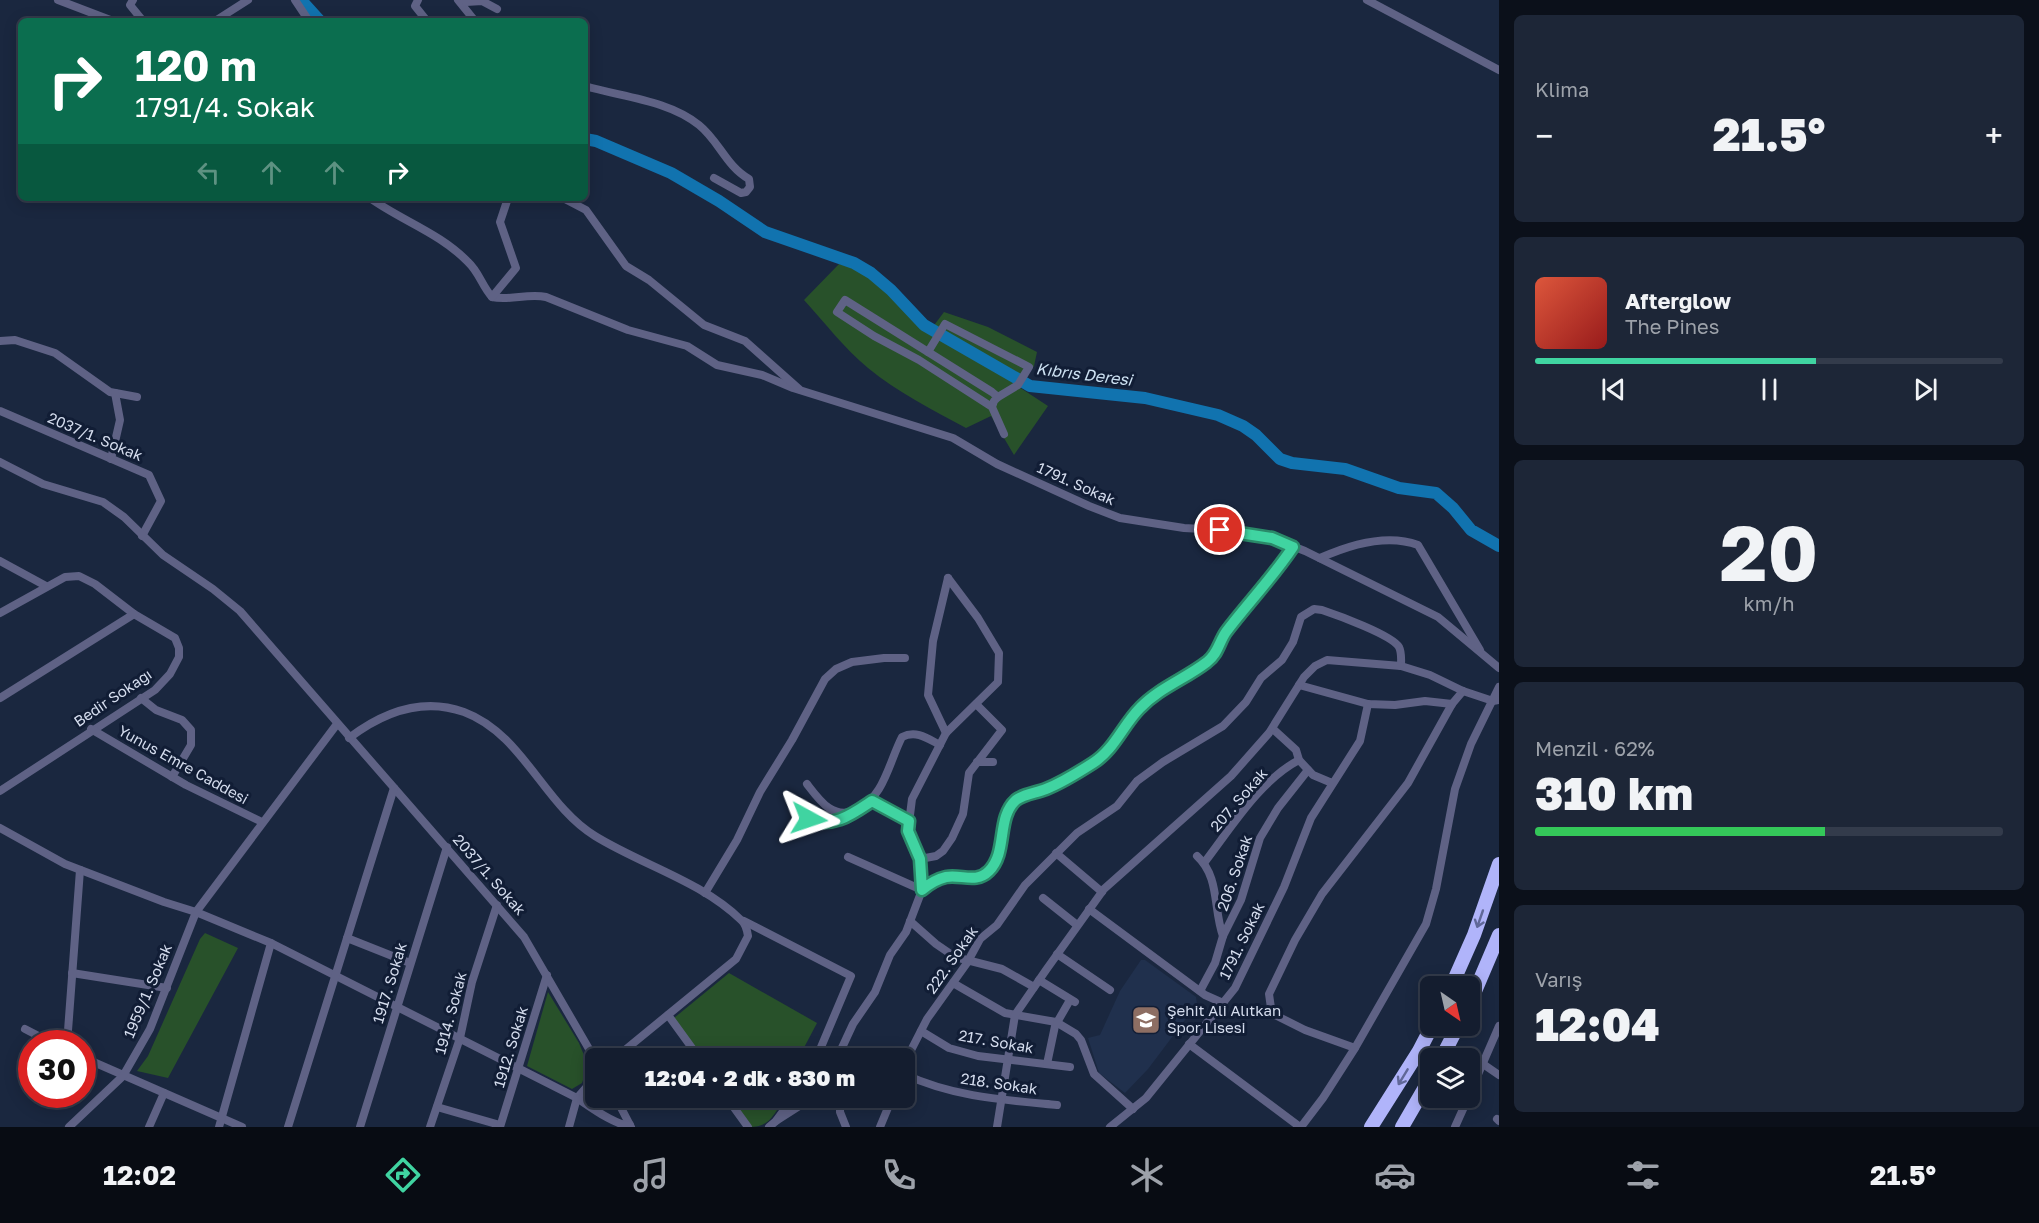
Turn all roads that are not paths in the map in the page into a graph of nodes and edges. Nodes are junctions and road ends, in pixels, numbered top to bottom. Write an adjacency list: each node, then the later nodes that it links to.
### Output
1 (58, 0): 9 (street)
2 (133, 0): 10 (street)
3 (248, 0): 11 (street)
4 (295, 0): 12 (street)
5 (418, 0): 13 (street)
6 (1367, 0): 15 (street)
7 (463, 2): 8 (street); 14 (street)
8 (497, 9)
9 (106, 18)
10 (141, 18)
11 (220, 18)
12 (307, 18)
13 (425, 18)
14 (473, 18)
15 (1499, 70)
16 (588, 87): 17 (street)
17 (714, 177)
18 (374, 201): 21 (street)
19 (507, 201): 21 (street)
20 (569, 201): 24 (street)
21 (492, 297): 24 (street, 1791. Sokak)
22 (0, 341): 25 (street)
23 (928, 352): 27 (street); 27 (street); 28 (street)
24 (800, 390): 34 (street, 1791. Sokak)
25 (115, 393): 26 (street); 31 (street)
26 (137, 397)
27 (998, 397): 28 (street)
28 (993, 407): 30 (street)
29 (0, 411): 31 (street, 2037/1. Sokak)
30 (1004, 434)
31 (111, 459): 33 (street, 2037/1. Sokak)
32 (0, 462): 33 (street, 2037/1. Sokak)
33 (142, 536): 53 (street, 2037/1. Sokak)
34 (1293, 547): 35 (street, 1791. Sokak); 82 (street)
35 (1320, 558): 40 (street, 1791. Sokak); 40 (street)
36 (0, 561): 37 (street)
37 (46, 586): 38 (street); 39 (street, Bedir Sokağı)
38 (0, 613)
39 (134, 615): 47 (street); 48 (street, Bedir Sokağı)
40 (1482, 654): 43 (street, 1791. Sokak)
41 (905, 658): 84 (street)
42 (1401, 666): 44 (street); 46 (street); 75 (street)
43 (1499, 668)
44 (1299, 686): 51 (street); 55 (street)
45 (1499, 687): 49 (street)
46 (1463, 692): 49 (street); 52 (street)
47 (0, 698)
48 (141, 698): 54 (street, Bedir Sokağı); 63 (street)
49 (1496, 700): 126 (street)
50 (976, 704): 56 (street); 56 (street); 60 (street)
51 (1368, 704): 52 (street); 64 (street, 1791. Sokak)
52 (1452, 704): 126 (street)
53 (337, 724): 57 (street, 2037/1. Sokak); 72 (street)
54 (91, 729): 63 (street, Yunus Emre Caddesi); 67 (street, Bedir Sokağı)
55 (1273, 729): 59 (street); 83 (street)
56 (946, 733): 58 (street)
57 (349, 738): 66 (street, 2037/1. Sokak); 84 (street)
58 (940, 745): 68 (street); 71 (street)
59 (1299, 760): 62 (street); 79 (street, 207. Sokak)
60 (977, 762): 61 (street); 78 (street)
61 (993, 762)
62 (1308, 770): 64 (street); 93 (street, 206. Sokak)
63 (172, 777): 72 (street, Yunus Emre Caddesi)
64 (1332, 783): 109 (street, 1791. Sokak)
65 (807, 784): 69 (street)
66 (394, 788): 74 (street, 2037/1. Sokak); 94 (street)
67 (0, 792)
68 (872, 801): 69 (street); 71 (street)
69 (854, 811): 70 (street)
70 (809, 819)
71 (909, 821): 78 (street)
72 (262, 822): 88 (street)
73 (0, 828): 81 (street)
74 (447, 847): 86 (street, 2037/1. Sokak); 98 (street, 1917. Sokak)
75 (1056, 853): 83 (street); 97 (street, 222. Sokak)
76 (1197, 856): 79 (street)
77 (848, 857): 82 (street)
78 (920, 859): 82 (street)
79 (1204, 863): 93 (street)
80 (1499, 864): 102 (highway, one-way to 102)
81 (80, 870): 88 (street); 99 (street)
82 (922, 890): 90 (street)
83 (1102, 892): 87 (street)
84 (705, 894): 89 (street)
85 (1043, 898): 91 (street)
86 (497, 905): 101 (street, 2037/1. Sokak); 118 (street, 1914. Sokak)
87 (1089, 909): 91 (street); 108 (street)
88 (196, 912): 95 (street); 106 (street, 1959/1. Sokak)
89 (742, 921): 111 (street); 123 (street)
90 (910, 921): 97 (street); 124 (street)
91 (1077, 925): 96 (street)
92 (1499, 935): 103 (highway)
93 (1223, 936): 108 (street, 206. Sokak)
94 (347, 938): 98 (street); 100 (street)
95 (271, 943): 100 (street); 153 (street)
96 (1057, 954): 105 (street); 107 (street)
97 (969, 960): 104 (street, 222. Sokak); 105 (street)
98 (410, 963): 110 (street, 1917. Sokak)
99 (72, 973): 106 (street); 115 (street)
100 (336, 975): 110 (street); 159 (street)
101 (547, 975): 120 (street, 2037/1. Sokak); 132 (street, 1912. Sokak)
102 (1456, 976)
103 (1480, 980)
104 (953, 983): 112 (street); 116 (street, 222. Sokak)
105 (1037, 983): 112 (street); 113 (street)
106 (167, 988): 135 (street, 1959/1. Sokak)
107 (1110, 990)
108 (1200, 991): 109 (street)
109 (1223, 1003): 119 (street, 1791. Sokak)
110 (396, 1005): 118 (street); 160 (street, 1917. Sokak)
111 (669, 1015): 121 (street); 122 (street)
112 (1015, 1015): 113 (street); 127 (street)
113 (1056, 1022): 129 (street); 150 (street)
114 (1499, 1026): 130 (street)
115 (68, 1030)
116 (921, 1031): 125 (street, 222. Sokak); 127 (street, 217. Sokak)
117 (1427, 1036): 170 (highway, one-way to 170)
118 (460, 1038): 132 (street); 143 (street, 1914. Sokak)
119 (1189, 1044): 150 (street, 1791. Sokak); 169 (street)
120 (589, 1048)
121 (628, 1048)
122 (692, 1048)
123 (821, 1048)
124 (843, 1048)
125 (912, 1048)
126 (1355, 1048): 169 (street)
127 (1009, 1058): 129 (street, 217. Sokak); 141 (street)
128 (96, 1063): 135 (street)
129 (1047, 1064): 131 (street, 217. Sokak)
130 (1484, 1064): 133 (street); 134 (street)
131 (1070, 1067)
132 (519, 1068): 140 (street); 154 (street, 1912. Sokak)
133 (1480, 1072)
134 (1499, 1075)
135 (123, 1076): 138 (street); 156 (street, 1959/1. Sokak)
136 (915, 1078): 141 (street, 218. Sokak)
137 (585, 1089): 140 (street)
138 (164, 1093): 153 (street); 157 (street)
139 (1420, 1096): 171 (highway)
140 (577, 1098): 155 (street); 162 (street)
141 (1002, 1100): 142 (street, 218. Sokak); 167 (street)
142 (1057, 1105)
143 (436, 1107): 154 (street); 161 (street, 1914. Sokak)
144 (621, 1108): 155 (street)
145 (734, 1108): 163 (street)
146 (786, 1108): 152 (street)
147 (796, 1108): 152 (street)
148 (840, 1108): 165 (street)
149 (888, 1108): 166 (street)
150 (1133, 1108): 168 (street, 1791. Sokak)
151 (1464, 1108): 172 (street)
152 (776, 1121): 164 (street)
153 (220, 1123): 158 (street)
154 (500, 1126)
155 (631, 1126)
156 (69, 1127)
157 (149, 1127)
158 (242, 1127)
159 (288, 1127)
160 (360, 1127)
161 (430, 1127)
162 (568, 1127)
163 (748, 1127)
164 (769, 1127)
165 (846, 1127)
166 (880, 1127)
167 (997, 1127)
168 (1110, 1127)
169 (1300, 1127)
170 (1371, 1127)
171 (1402, 1127)
172 (1455, 1127)

